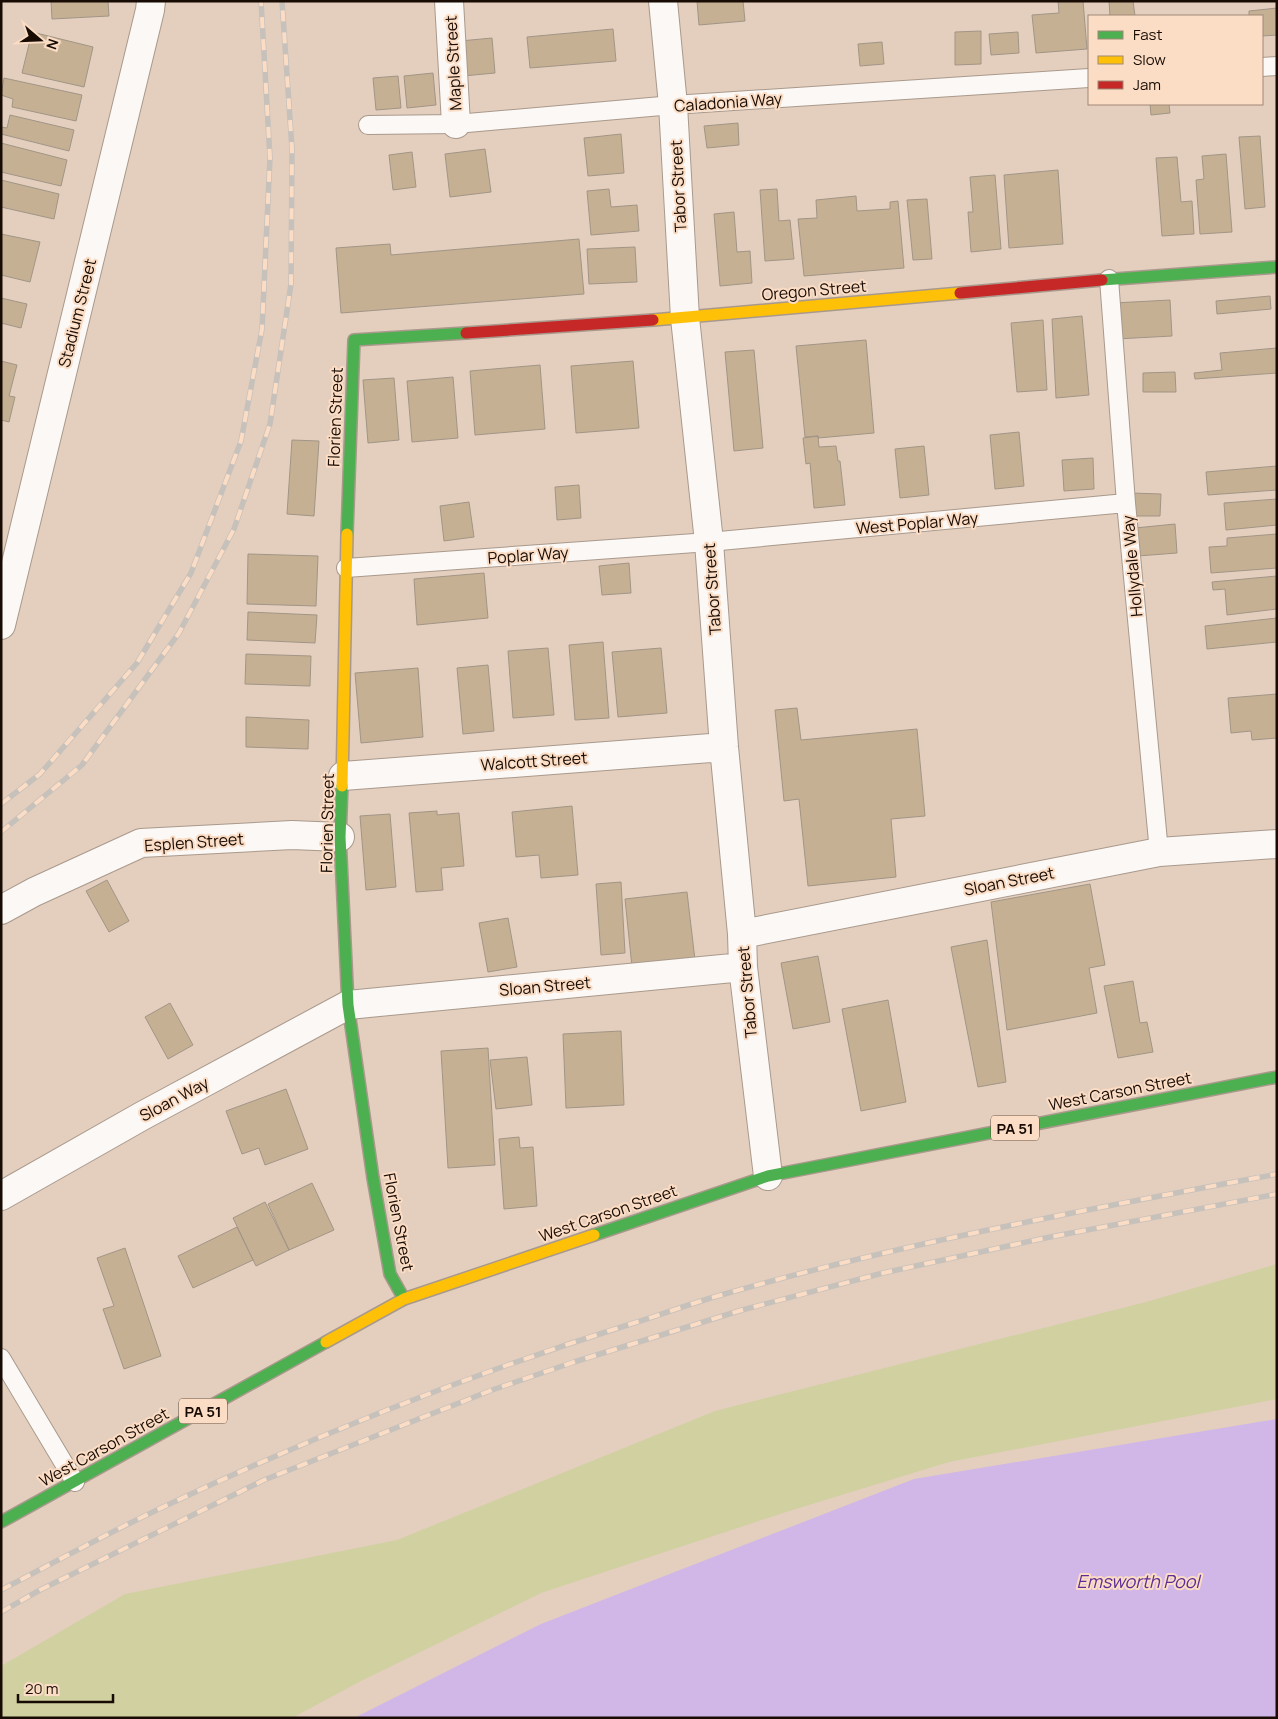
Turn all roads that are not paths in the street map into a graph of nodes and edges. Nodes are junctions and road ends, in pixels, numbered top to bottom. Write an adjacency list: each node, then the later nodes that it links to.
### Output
1 (151, 1): 17 (street, Stadium Street)
2 (449, 1): 8 (street, Maple Street)
3 (663, 1): 7 (street, Tabor Street)
4 (1277, 66): 5 (lane)
5 (1263, 67)
6 (1088, 78): 7 (lane, Caladonia Way)
7 (674, 105): 8 (lane, Caladonia Way); 12 (street, Tabor Street)
8 (456, 124): 9 (lane, Caladonia Way)
9 (368, 125)
10 (1277, 267): 11 (street, Oregon Street)
11 (1110, 280): 12 (street, Oregon Street); 14 (lane, Hollydale Way)
12 (685, 318): 13 (street, Oregon Street); 15 (street, Tabor Street)
13 (354, 340): 16 (street, Florien Street)
14 (1126, 503): 15 (lane, West Poplar Way); 22 (lane, Hollydale Way)
15 (709, 542): 16 (lane, Poplar Way); 18 (street, Tabor Street)
16 (346, 568): 19 (street, Florien Street)
17 (1, 625)
18 (724, 747): 19 (street, Walcott Street); 24 (street, Tabor Street)
19 (343, 776): 20 (street, Florien Street)
20 (340, 836): 23 (street, Esplen Street); 26 (street, Florien Street)
21 (1277, 844): 22 (street, Sloan Street)
22 (1159, 852): 24 (street, Sloan Street)
23 (1, 910)
24 (742, 934): 25 (street, Tabor Street)
25 (743, 967): 26 (street, Sloan Street); 28 (street, Tabor Street)
26 (348, 1005): 29 (street, Sloan Way); 30 (street, Florien Street)
27 (1277, 1077): 28 (street, West Carson Street / PA 51)
28 (768, 1176): 30 (street, West Carson Street / PA 51)
29 (1, 1196)
30 (404, 1299): 32 (street, West Carson Street / PA 51)
31 (1, 1358): 32 (lane)
32 (75, 1482): 33 (street, West Carson Street / PA 51)
33 (1, 1522)

